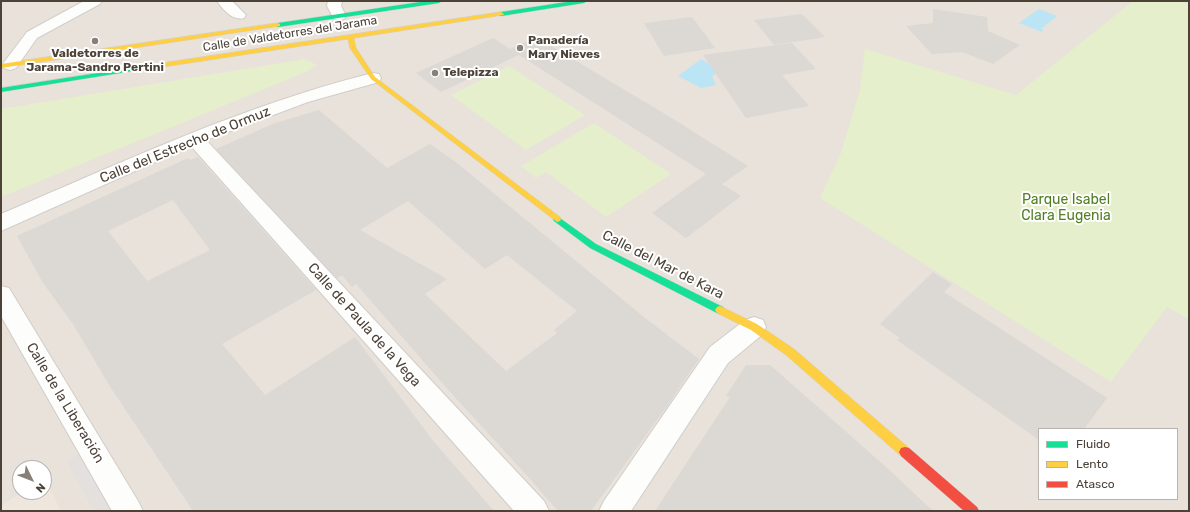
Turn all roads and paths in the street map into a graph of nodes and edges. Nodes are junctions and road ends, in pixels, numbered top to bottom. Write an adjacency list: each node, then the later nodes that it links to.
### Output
1 (95, 1): 9 (street)
2 (224, 1): 6 (street)
3 (335, 1): 7 (street)
4 (440, 1): 7 (street, Calle de Valdetorres del Jarama)
5 (584, 1): 8 (street, Calle de Valdetorres del Jarama)
6 (239, 15)
7 (338, 16): 9 (street, Calle de Valdetorres del Jarama)
8 (351, 36): 10 (street, Calle del Mar de Kara); 11 (street, Calle de Valdetorres del Jarama)
9 (6, 65)
10 (373, 78): 12 (street, Calle del Estrecho de Ormuz); 15 (street, Calle del Mar de Kara)
11 (1, 90)
12 (194, 138): 13 (street, Calle del Estrecho de Ormuz); 17 (street, Calle de Paula de la Vega)
13 (1, 223)
14 (1, 295): 16 (street, Calle de la Liberación)
15 (754, 326): 18 (street); 19 (street, Calle del Mar de Kara)
16 (128, 511)
17 (534, 511)
18 (614, 511)
19 (973, 511)

